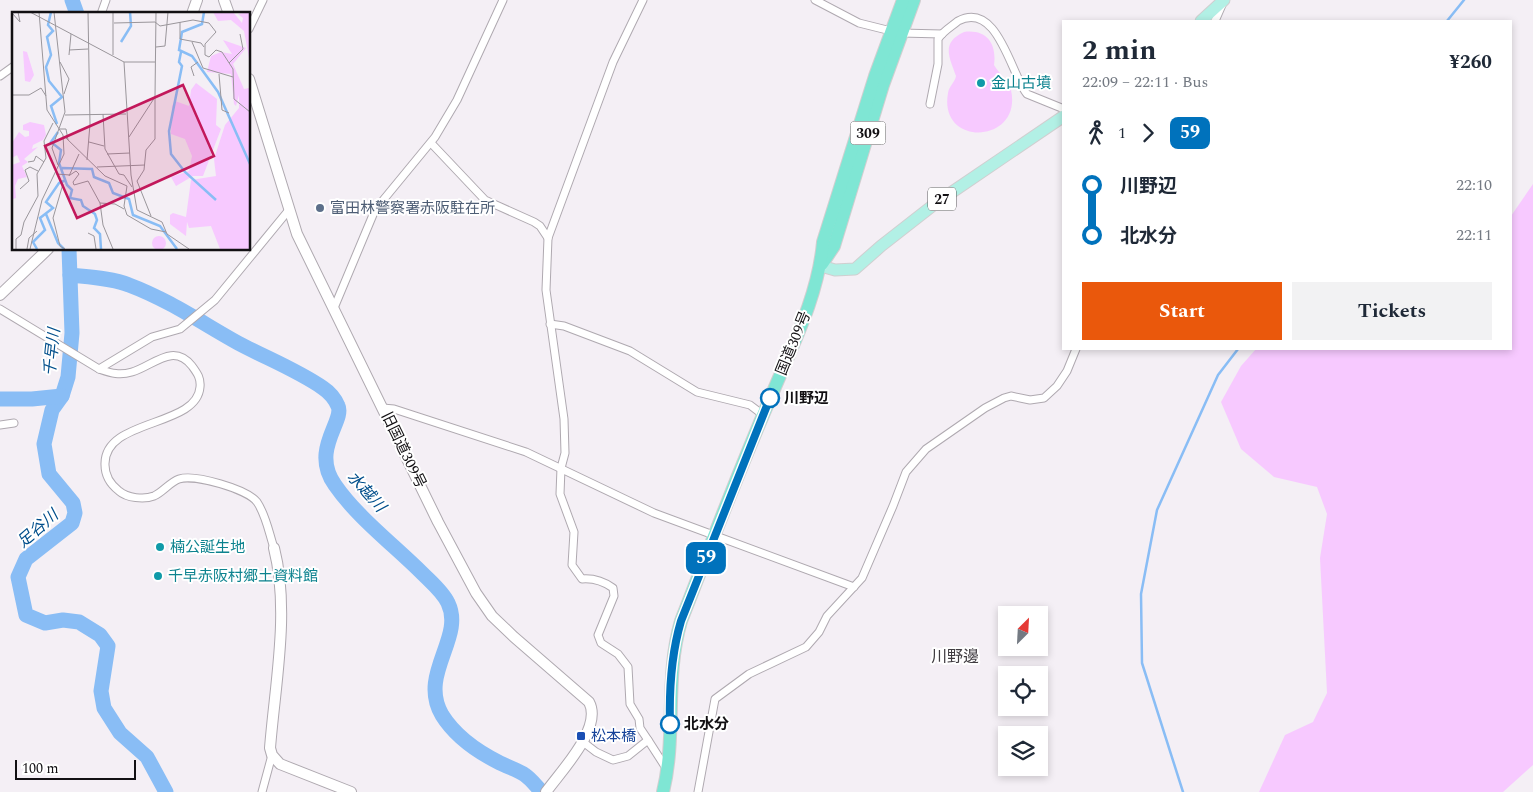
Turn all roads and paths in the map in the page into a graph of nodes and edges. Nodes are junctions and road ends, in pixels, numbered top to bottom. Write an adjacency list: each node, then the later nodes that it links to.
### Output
1 (106, 0): 11 (street)
2 (197, 0): 12 (street)
3 (224, 0): 13 (street)
4 (263, 0): 16 (street)
5 (503, 0): 25 (street)
6 (643, 0): 27 (street)
7 (815, 0): 17 (street)
8 (903, 0): 17 (highway, 309)
9 (914, 0): 17 (highway, 309)
10 (1224, 0): 14 (main road); 15 (street)
11 (102, 12)
12 (193, 12)
13 (228, 12)
14 (1202, 20)
15 (1215, 20)
16 (250, 27)
17 (896, 32): 18 (street); 29 (highway, 309)
18 (942, 34): 22 (street); 23 (street)
19 (12, 67): 20 (street)
20 (0, 76)
21 (250, 82): 26 (street, 旧国道309号)
22 (930, 104)
23 (1062, 108)
24 (1062, 117): 29 (main road, 27)
25 (431, 143): 27 (street); 31 (street)
26 (288, 210): 31 (street, 旧国道309号); 35 (street)
27 (548, 238): 33 (street)
28 (45, 250): 30 (street)
29 (821, 266): 37 (highway, 国道309号 / 309)
30 (0, 295)
31 (334, 308): 36 (street, 旧国道309号)
32 (0, 309): 35 (street)
33 (550, 324): 37 (street); 40 (street)
34 (1076, 350): 43 (street)
35 (99, 369): 42 (street)
36 (383, 408): 40 (street); 45 (street, 旧国道309号)
37 (763, 415): 41 (highway, 国道309号 / 309)
38 (14, 423): 39 (street)
39 (0, 425)
40 (561, 468): 41 (street); 44 (street)
41 (715, 535): 43 (street); 47 (highway, 国道309号 / 309)
42 (274, 548): 46 (street)
43 (854, 587): 52 (street)
44 (648, 740): 45 (street); 47 (street)
45 (583, 742): 50 (street, 旧国道309号)
46 (272, 755): 48 (street); 49 (street)
47 (668, 771): 51 (highway, 国道309号 / 309)
48 (262, 792)
49 (350, 792)
50 (546, 792)
51 (663, 792)
52 (698, 792)

